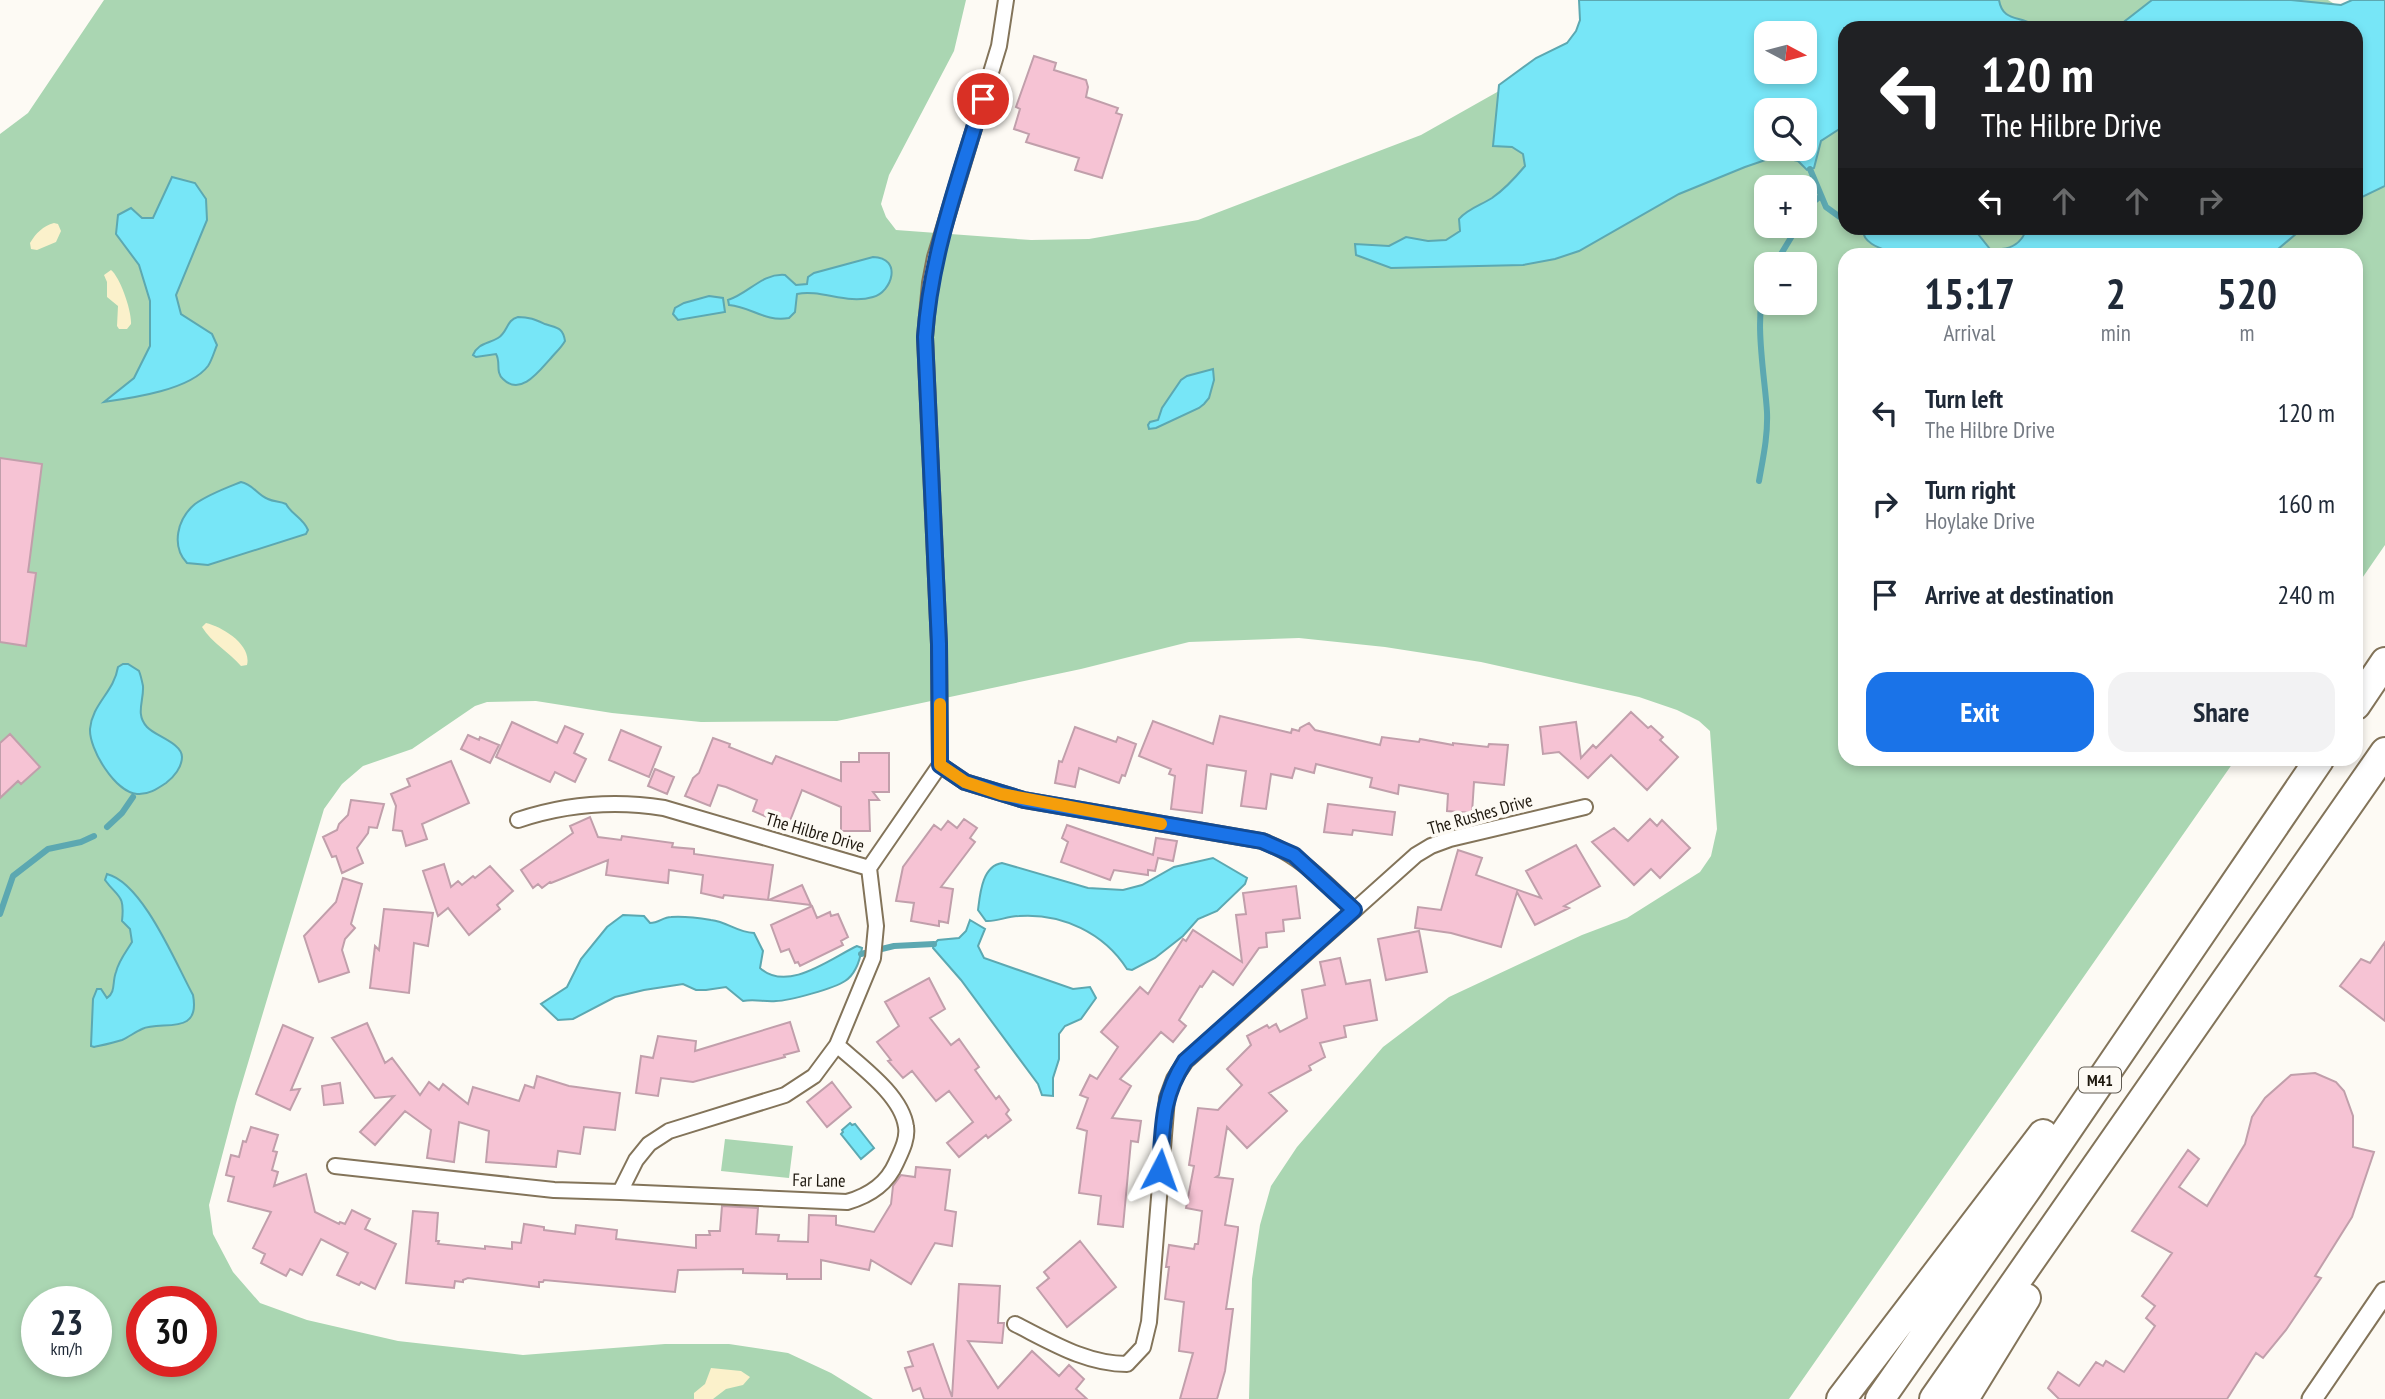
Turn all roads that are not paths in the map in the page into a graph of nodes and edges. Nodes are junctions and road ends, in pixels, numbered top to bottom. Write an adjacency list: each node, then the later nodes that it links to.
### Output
1 (1006, 0): 5 (street)
2 (2385, 662): 3 (highway)
3 (2363, 695)
4 (2385, 752): 12 (highway, M41)
5 (940, 765): 9 (street, The Hilbre Drive); 10 (street)
6 (2315, 766): 11 (highway, M41)
7 (1585, 807): 10 (street, The Rushes Drive)
8 (518, 820): 9 (street, The Hilbre Drive)
9 (869, 868): 13 (street)
10 (1354, 910): 17 (street, The Rushes Drive)
11 (2215, 911): 18 (highway); 19 (highway, M41)
12 (2185, 1039): 20 (highway, M41); 21 (highway)
13 (837, 1045): 15 (street); 15 (street, Far Lane)
14 (335, 1166): 15 (street, Far Lane)
15 (620, 1192)
16 (2385, 1292): 22 (street)
17 (1015, 1324)
18 (1841, 1399)
19 (1880, 1399)
20 (1934, 1399)
21 (1964, 1399)
22 (2312, 1399)

